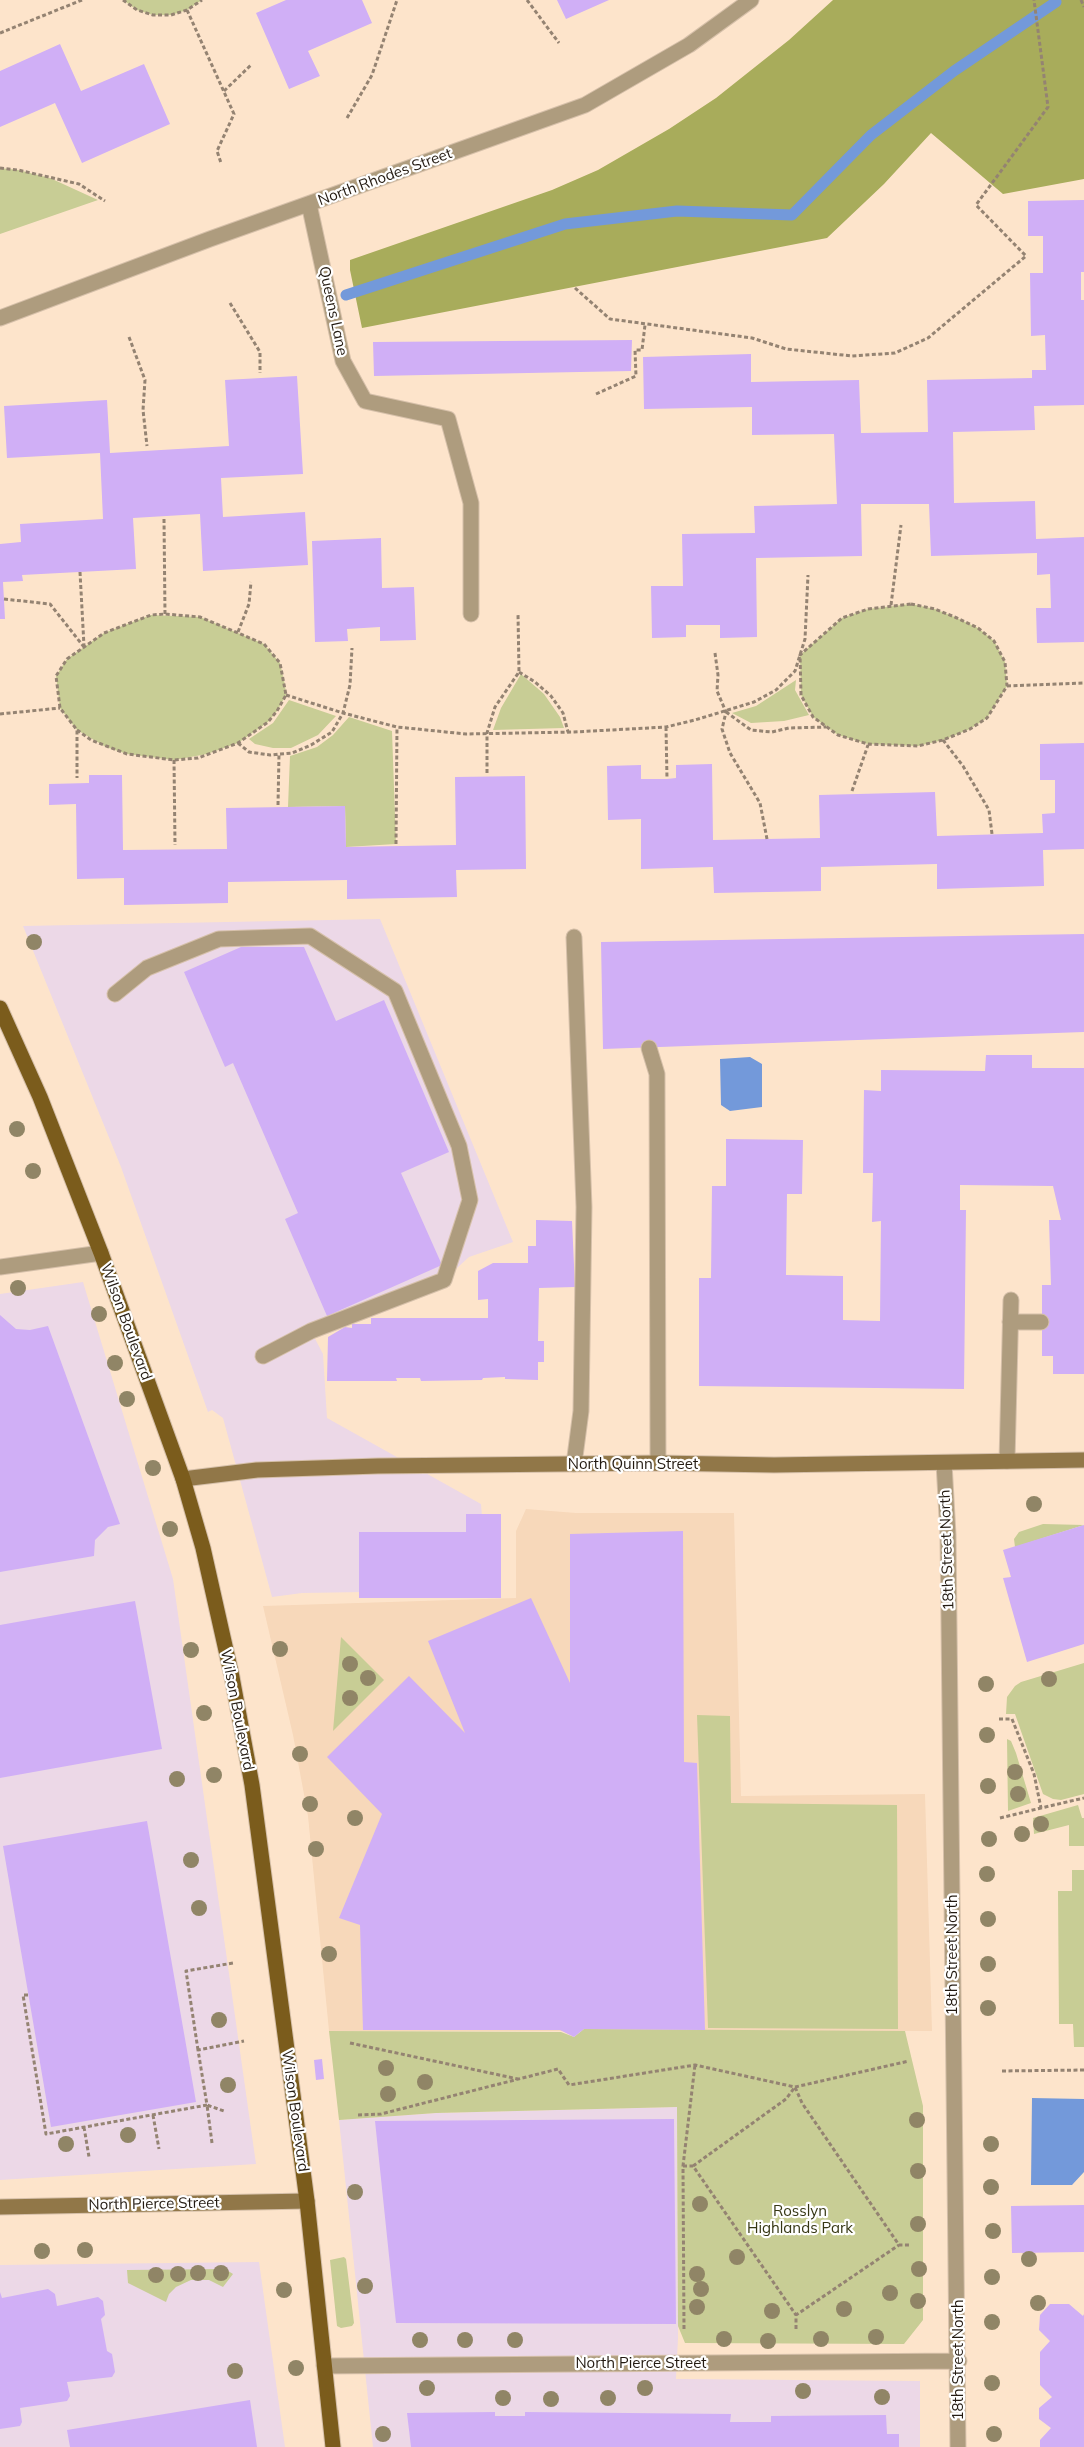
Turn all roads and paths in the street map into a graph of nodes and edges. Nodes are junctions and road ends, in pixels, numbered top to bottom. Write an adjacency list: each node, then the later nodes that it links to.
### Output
1 (82, 0): 11 (path)
2 (123, 0): 10 (path)
3 (202, 0): 10 (path)
4 (398, 0): 15 (path)
5 (527, 0): 12 (path)
6 (751, 0): 19 (street, North Rhodes Street)
7 (1034, 0): 23 (path)
8 (1081, 0): 9 (path)
9 (1084, 7)
10 (187, 10): 14 (path)
11 (0, 33)
12 (560, 43)
13 (251, 65): 14 (path)
14 (224, 91): 16 (path)
15 (348, 118)
16 (221, 163)
17 (0, 168): 18 (path)
18 (105, 201)
19 (309, 204): 22 (street, North Rhodes Street); 36 (street, Queens Lane)
20 (575, 288): 23 (path)
21 (230, 302): 25 (path)
22 (0, 318)
23 (645, 325): 26 (path)
24 (129, 337): 27 (path)
25 (260, 373)
26 (596, 394)
27 (147, 446)
28 (164, 519): 35 (path)
29 (901, 525): 34 (path)
30 (80, 572): 39 (path)
31 (808, 575): 42 (path)
32 (251, 582): 38 (path)
33 (4, 599): 39 (path)
34 (891, 605): 42 (path); 45 (path)
35 (165, 614): 38 (path); 39 (path)
36 (471, 614)
37 (518, 614): 43 (path)
38 (238, 632): 46 (path)
39 (84, 647): 47 (path)
40 (352, 648): 49 (path)
41 (715, 653): 48 (path)
42 (800, 656): 48 (path); 53 (path)
43 (519, 672): 55 (path); 56 (path)
44 (1084, 683): 45 (path)
45 (1007, 686): 57 (path)
46 (286, 695): 49 (path); 58 (path)
47 (60, 708): 50 (path); 54 (path)
48 (726, 712): 52 (path); 53 (path); 68 (path)
49 (344, 713): 51 (path); 60 (path)
50 (0, 714)
51 (397, 727): 56 (path); 69 (path)
52 (666, 727): 55 (path); 64 (path)
53 (828, 727): 59 (path)
54 (77, 730): 61 (path); 63 (path)
55 (568, 732): 56 (path)
56 (487, 734): 62 (path)
57 (943, 740): 59 (path); 67 (path)
58 (238, 743): 60 (path); 61 (path)
59 (868, 744): 65 (path)
60 (279, 754): 66 (path)
61 (174, 760): 70 (path)
62 (487, 772)
63 (77, 778)
64 (667, 778)
65 (852, 791)
66 (278, 804)
67 (992, 834)
68 (767, 839)
69 (396, 844)
70 (175, 845)
71 (574, 937): 85 (street)
72 (115, 994): 80 (street)
73 (0, 1008): 75 (main road, Wilson Boulevard)
74 (649, 1048): 84 (street)
75 (101, 1253): 76 (street); 86 (main road, Wilson Boulevard)
76 (0, 1267)
77 (1011, 1300): 78 (street)
78 (1010, 1322): 79 (street); 82 (street)
79 (1041, 1322)
80 (263, 1356)
81 (1084, 1460): 82 (street, North Quinn Street)
82 (1007, 1461): 83 (street, North Quinn Street)
83 (944, 1462): 84 (street, North Quinn Street); 119 (street, 18th Street North)
84 (658, 1463): 85 (street, North Quinn Street)
85 (574, 1464): 86 (street, North Quinn Street)
86 (183, 1479): 112 (main road, Wilson Boulevard)
87 (999, 1719): 89 (path)
88 (1084, 1798): 89 (path)
89 (1041, 1808): 90 (path)
90 (1000, 1818)
91 (233, 1963): 95 (path)
92 (28, 1995): 106 (path)
93 (244, 2040): 95 (path)
94 (350, 2043): 100 (path)
95 (198, 2050): 102 (path)
96 (909, 2061): 101 (path)
97 (695, 2065): 100 (path); 101 (path); 110 (path)
98 (1084, 2070): 99 (path)
99 (1002, 2071)
100 (518, 2079): 105 (path)
101 (795, 2087): 111 (path); 114 (path)
102 (207, 2105): 103 (path); 104 (path); 107 (path)
103 (224, 2110)
104 (153, 2115): 106 (path); 108 (path)
105 (358, 2115)
106 (84, 2127): 109 (path)
107 (212, 2143)
108 (158, 2149)
109 (88, 2157)
110 (683, 2166): 111 (path); 117 (path)
111 (693, 2166): 116 (path)
112 (307, 2201): 113 (street, North Pierce Street); 120 (main road, Wilson Boulevard)
113 (0, 2207)
114 (899, 2245): 115 (path); 116 (path)
115 (910, 2245)
116 (796, 2315): 118 (path)
117 (684, 2329)
118 (796, 2330)
119 (959, 2361): 120 (street, North Pierce Street); 122 (street, 18th Street North)
120 (324, 2366): 121 (main road, Wilson Boulevard)
121 (332, 2447)
122 (958, 2447)

